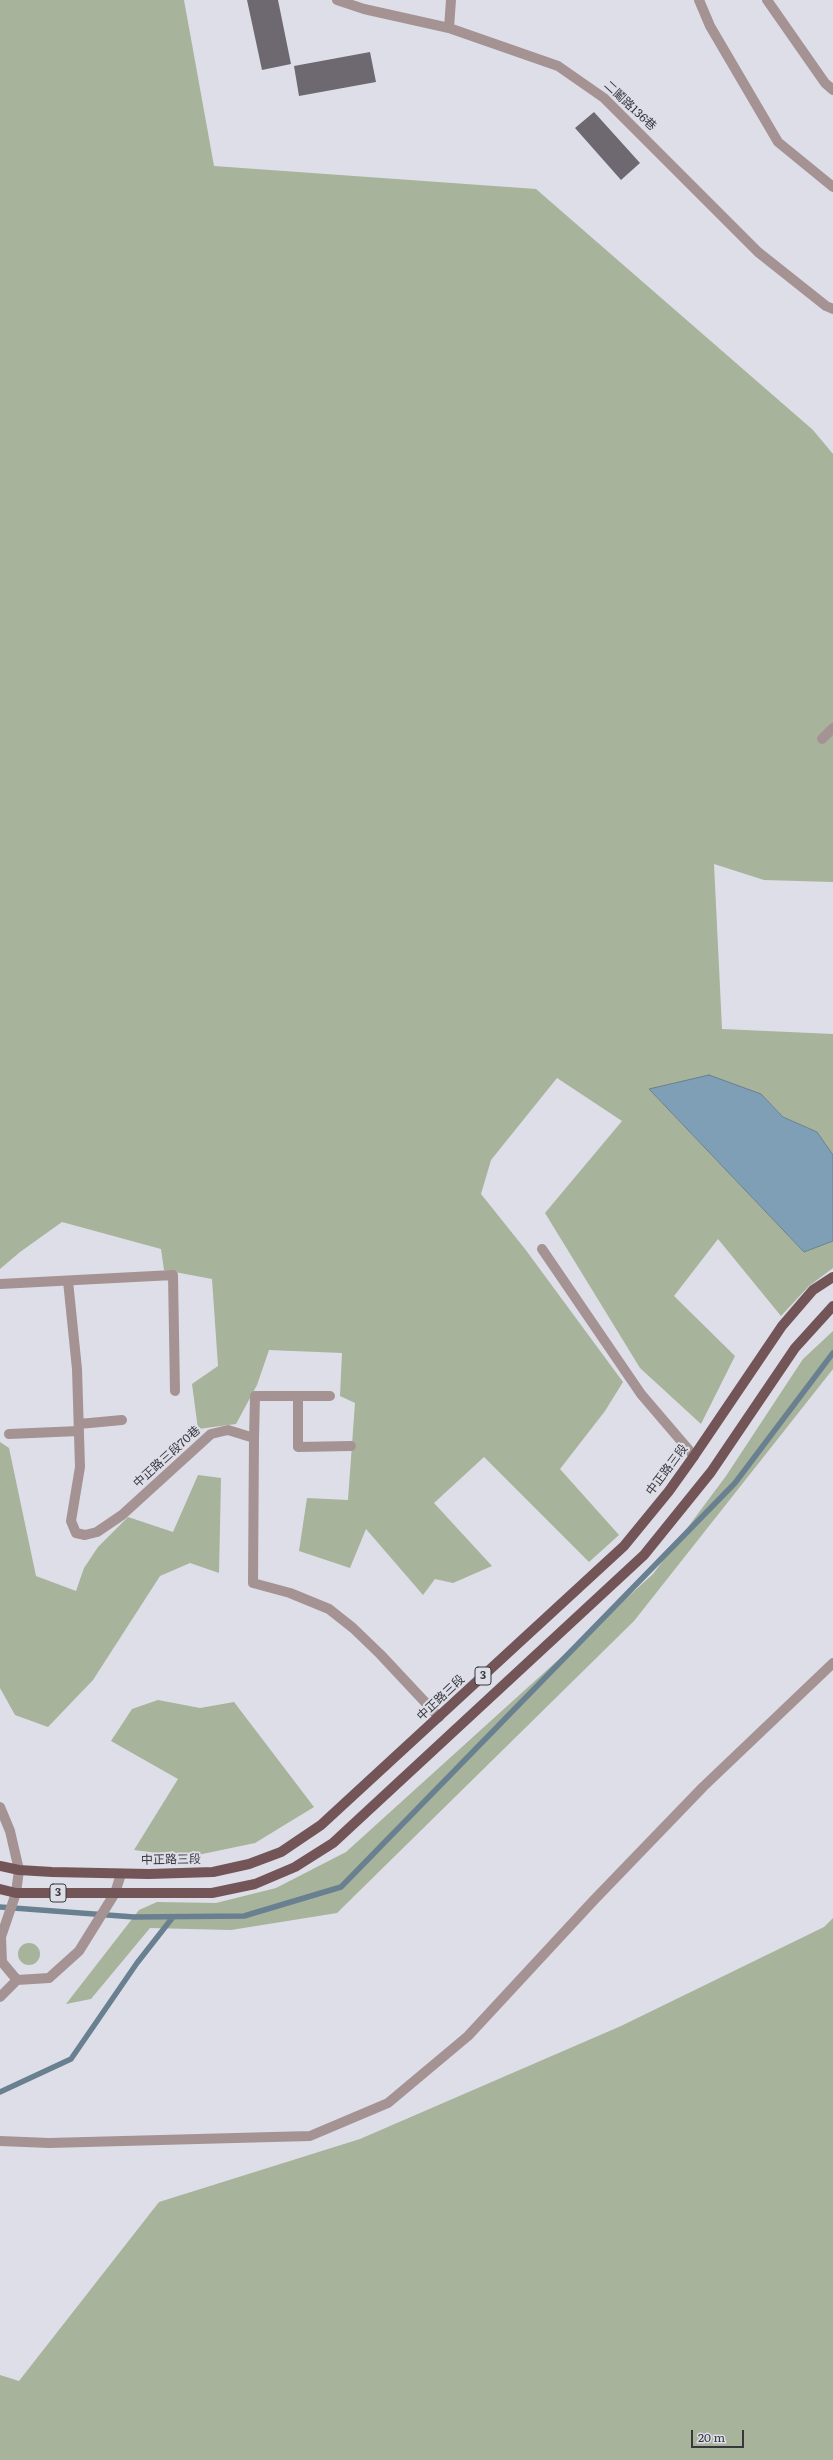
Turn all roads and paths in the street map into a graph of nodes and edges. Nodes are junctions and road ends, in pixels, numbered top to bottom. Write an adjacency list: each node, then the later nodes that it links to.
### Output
1 (337, 0): 5 (street, 二鬮路136巷)
2 (451, 0): 6 (street)
3 (699, 0): 8 (street)
4 (767, 0): 7 (street)
5 (363, 5): 6 (street, 二鬮路136巷)
6 (449, 28): 9 (street, 二鬮路136巷)
7 (833, 90)
8 (833, 187)
9 (833, 309)
10 (833, 728): 11 (street)
11 (822, 739)
12 (542, 1249): 25 (street)
13 (833, 1277): 25 (main road, 中正路三段 / 3)
14 (68, 1282): 15 (street); 17 (street); 21 (street, 中正路三段70巷)
15 (0, 1284)
16 (833, 1306): 34 (main road, 3)
17 (175, 1391)
18 (298, 1396): 19 (street); 23 (street); 24 (street)
19 (330, 1396)
20 (122, 1420): 21 (street)
21 (79, 1427): 22 (street); 23 (street, 中正路三段70巷)
22 (9, 1434)
23 (254, 1438): 27 (street)
24 (351, 1446)
25 (694, 1456): 27 (main road, 中正路三段 / 3)
26 (833, 1662): 37 (street)
27 (439, 1717): 31 (main road, 中正路三段 / 3)
28 (0, 1807): 30 (street)
29 (0, 1866): 30 (main road, 中正路三段 / 3)
30 (19, 1870): 31 (main road, 中正路三段 / 3); 33 (street)
31 (121, 1874): 34 (street)
32 (0, 1889): 33 (main road, 3)
33 (16, 1893): 34 (main road, 3); 35 (street)
34 (116, 1893): 35 (street)
35 (17, 1980): 36 (street)
36 (0, 1997)
37 (0, 2141)

